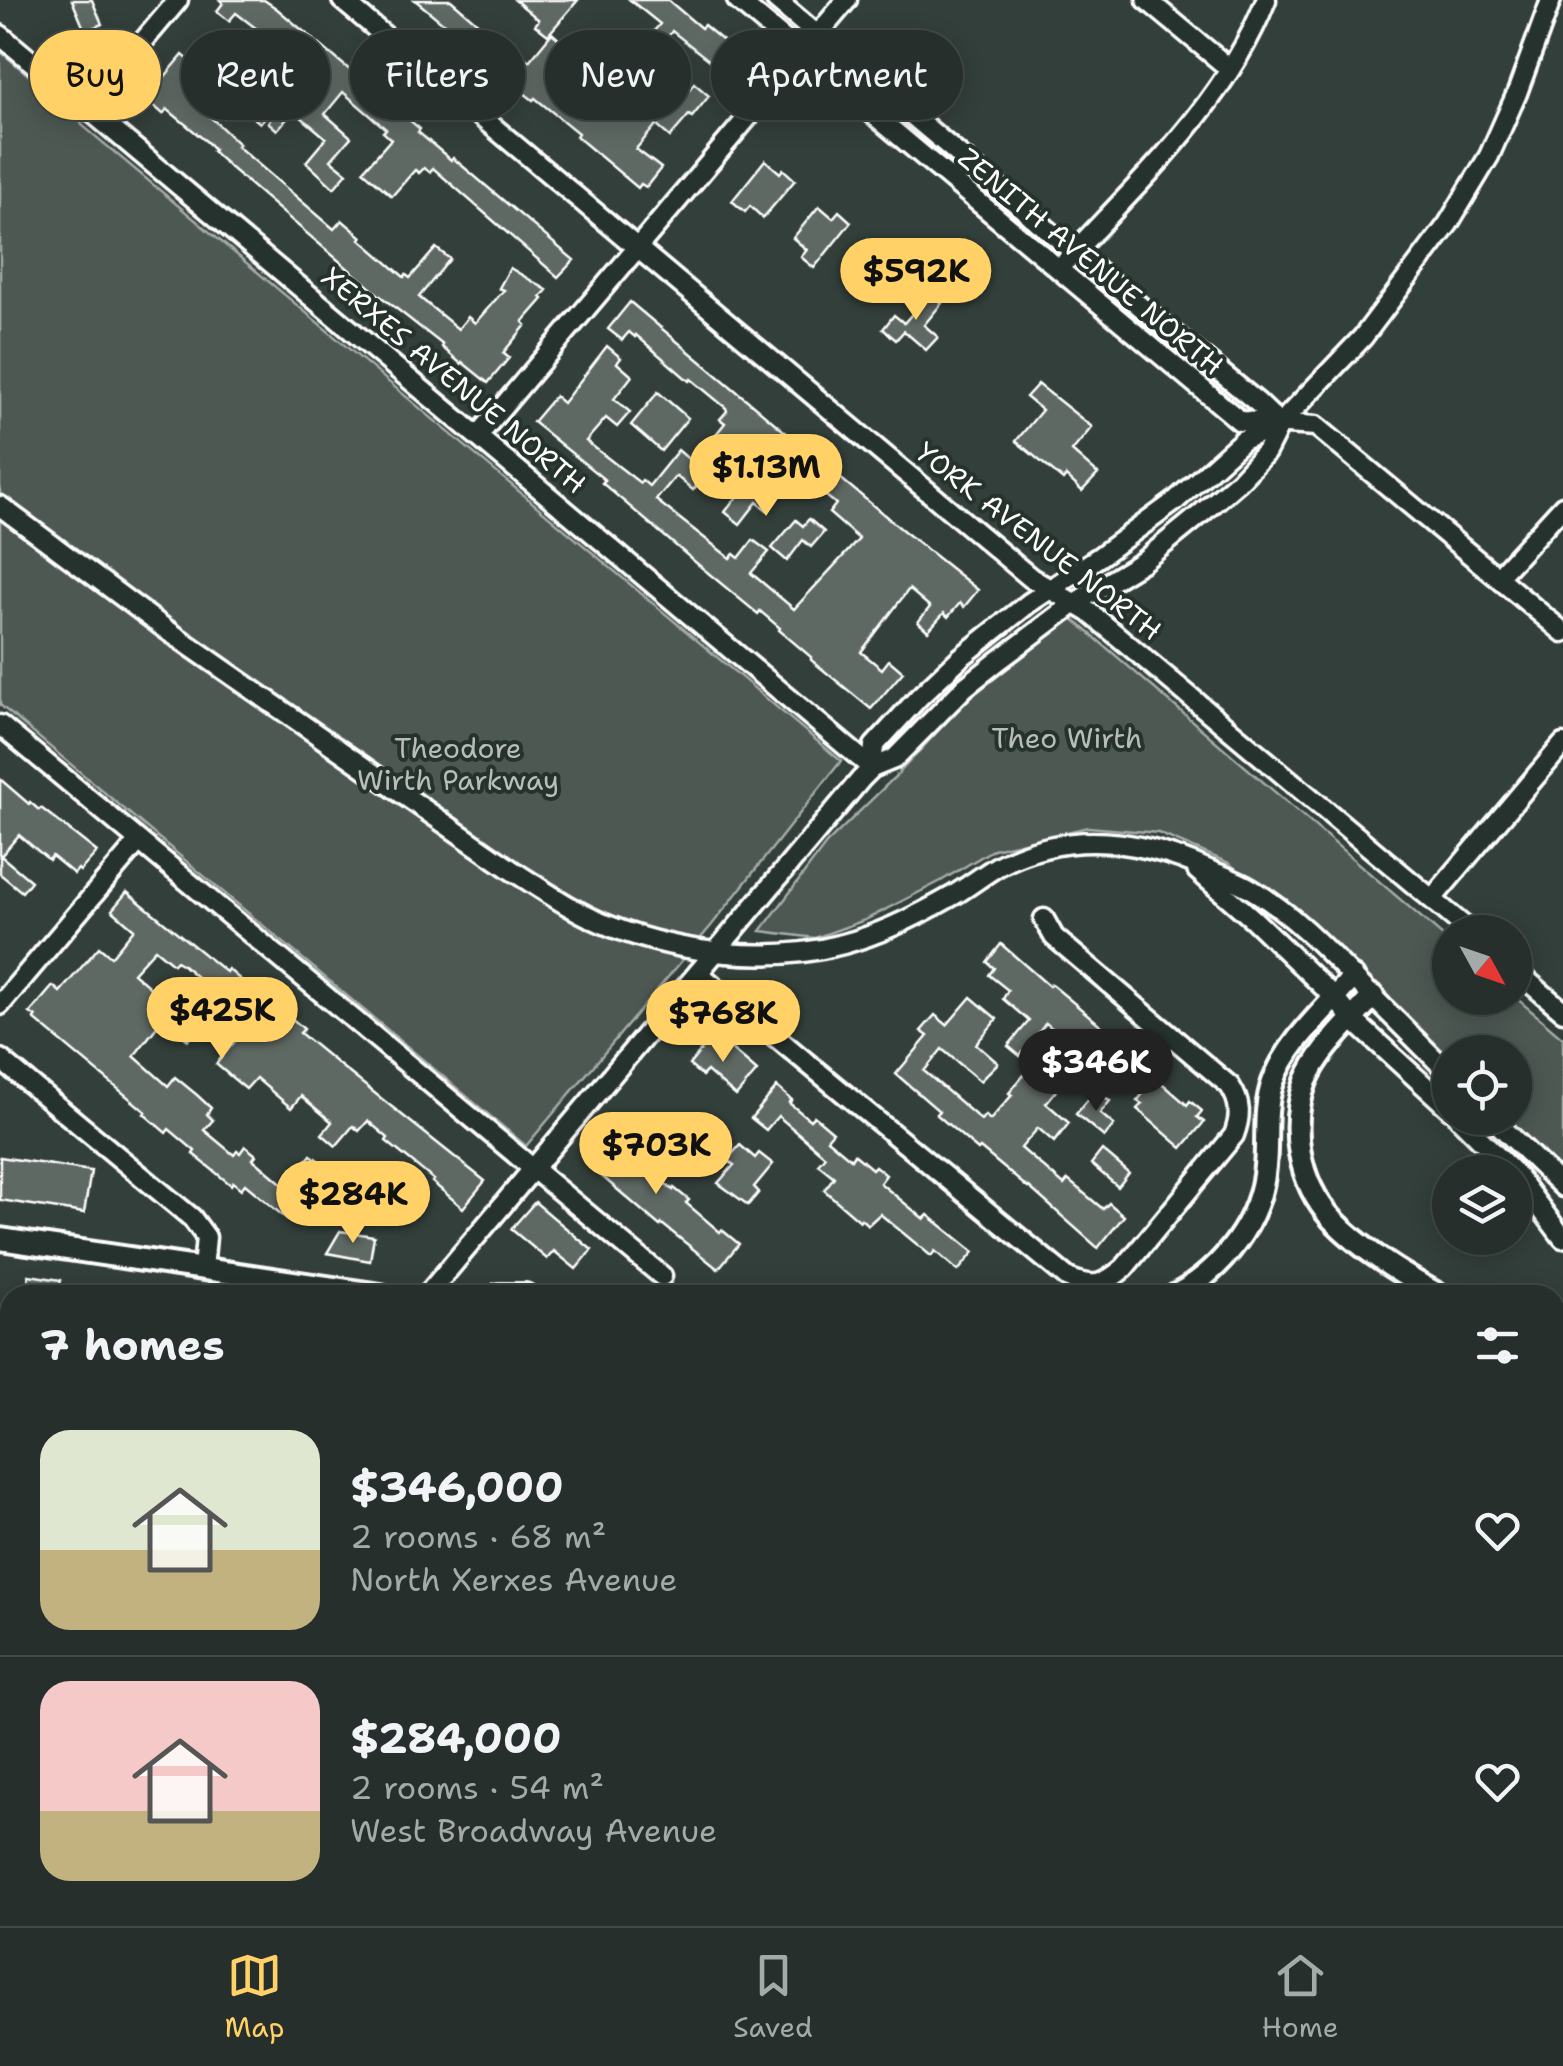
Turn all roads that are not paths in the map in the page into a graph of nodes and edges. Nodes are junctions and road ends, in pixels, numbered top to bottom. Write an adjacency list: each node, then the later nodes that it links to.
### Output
1 (178, 0): 9 (street)
2 (342, 0): 20 (street, YORK AVENUE NORTH)
3 (737, 0): 10 (street, ZENITH AVENUE NORTH)
4 (776, 0): 11 (street, ZENITH AVENUE NORTH)
5 (847, 0): 12 (street)
6 (1147, 0): 15 (street)
7 (1266, 0): 15 (street)
8 (1551, 0): 23 (street)
9 (153, 30)
10 (773, 30)
11 (811, 30)
12 (821, 30)
13 (0, 34): 14 (street, XERXES AVENUE NORTH)
14 (30, 60)
15 (1230, 70): 21 (street)
16 (101, 120): 24 (street, XERXES AVENUE NORTH)
17 (746, 120): 20 (street)
18 (880, 120): 22 (street, ZENITH AVENUE NORTH)
19 (918, 120): 21 (street, ZENITH AVENUE NORTH)
20 (637, 247): 24 (street); 28 (street, YORK AVENUE NORTH)
21 (1074, 252): 22 (street); 23 (street, ZENITH AVENUE NORTH)
22 (1058, 270): 23 (street, ZENITH AVENUE NORTH)
23 (1280, 424): 27 (street, ZENITH AVENUE NORTH); 28 (street); 29 (street)
24 (478, 436): 33 (street, XERXES AVENUE NORTH)
25 (0, 506): 39 (street)
26 (1563, 506): 27 (street)
27 (1498, 577): 30 (street, ZENITH AVENUE NORTH)
28 (1051, 590): 29 (street, YORK AVENUE NORTH); 33 (street)
29 (1076, 603): 33 (street); 36 (street, YORK AVENUE NORTH)
30 (1563, 632)
31 (0, 725): 34 (street)
32 (1563, 744): 36 (street)
33 (872, 768): 39 (street)
34 (138, 842): 45 (street); 54 (street)
35 (1182, 857): 39 (street); 41 (street); 44 (street)
36 (1432, 899): 37 (street, YORK AVENUE NORTH)
37 (1451, 915)
38 (1044, 919): 40 (street)
39 (716, 951): 40 (street)
40 (698, 973): 54 (street)
41 (1353, 977): 43 (street); 44 (main road)
42 (1532, 985): 46 (street)
43 (1373, 996): 47 (main road); 48 (street)
44 (1335, 998): 47 (street); 63 (main road)
45 (0, 1005)
46 (1563, 1011)
47 (1352, 1020): 50 (street); 64 (main road)
48 (1432, 1056)
49 (0, 1059): 59 (street)
50 (1432, 1093)
51 (1476, 1135): 53 (street)
52 (1509, 1135): 55 (street)
53 (1495, 1155)
54 (532, 1168): 60 (street); 62 (street)
55 (1563, 1188)
56 (1532, 1198): 57 (street)
57 (1563, 1238)
58 (0, 1239): 59 (main road)
59 (203, 1269): 61 (main road)
60 (662, 1276)
61 (313, 1285)
62 (435, 1285)
63 (1193, 1285)
64 (1423, 1285)

